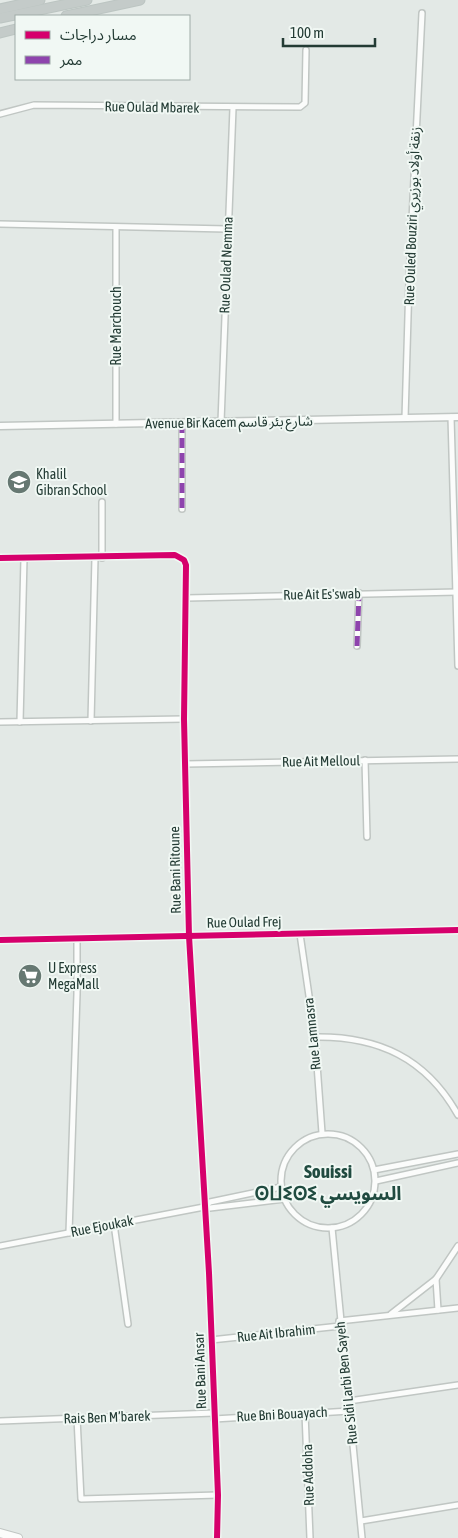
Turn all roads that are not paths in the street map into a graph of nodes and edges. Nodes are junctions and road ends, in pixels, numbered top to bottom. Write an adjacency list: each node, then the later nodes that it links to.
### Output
1 (40, 0): 4 (highway)
2 (87, 0): 7 (highway)
3 (140, 0): 6 (highway)
4 (0, 9)
5 (422, 14): 17 (street, Rue Ouled Bouziri زنقة أولاد بوزيري)
6 (71, 15)
7 (0, 18)
8 (15, 29): 9 (highway)
9 (0, 33)
10 (306, 50): 11 (street, Rue Oulad Mbarek)
11 (233, 108): 12 (street, Rue Oulad Mbarek); 15 (street, Rue Oulad Nemma)
12 (0, 114)
13 (0, 224): 14 (street)
14 (116, 228): 15 (street); 20 (street, Rue Marchouch)
15 (227, 229): 18 (street, Rue Oulad Nemma)
16 (455, 417): 17 (street, Avenue Bir Kacem شارع بئر قاسم); 28 (street)
17 (405, 418): 18 (street, Avenue Bir Kacem شارع بئر قاسم)
18 (221, 422): 19 (street, Avenue Bir Kacem شارع بئر قاسم)
19 (182, 423): 20 (street, Avenue Bir Kacem شارع بئر قاسم); 23 (street)
20 (116, 424): 21 (street, Avenue Bir Kacem شارع بئر قاسم)
21 (0, 426)
22 (102, 502): 27 (street)
23 (182, 510)
24 (0, 558): 25 (street)
25 (24, 558): 26 (street); 36 (street)
26 (95, 558): 27 (street); 34 (street)
27 (102, 558): 30 (street, Rue Bani Ritoune)
28 (457, 592): 29 (street, Rue Ait Es'swab); 32 (street)
29 (359, 594): 30 (street, Rue Ait Es'swab); 31 (street)
30 (186, 598): 33 (street, Rue Bani Ritoune)
31 (357, 646)
32 (458, 666)
33 (184, 719): 34 (street); 39 (street, Rue Bani Ritoune)
34 (91, 721): 36 (street)
35 (0, 722): 36 (street)
36 (20, 722)
37 (458, 759): 38 (street, Rue Ait Melloul)
38 (365, 760): 39 (street, Rue Ait Melloul); 40 (street)
39 (185, 764): 43 (street, Rue Bani Ritoune)
40 (367, 837)
41 (458, 930): 42 (street, Rue Oulad Frej)
42 (300, 934): 43 (street, Rue Oulad Frej); 46 (street, Rue Lamnasra)
43 (188, 936): 44 (street, Rue Oulad Frej); 55 (street, Rue Bani Ritoune)
44 (76, 938): 45 (street, Rue Oulad Frej); 58 (street)
45 (0, 940)
46 (315, 1037): 47 (street); 48 (street, Rue Lamnasra)
47 (458, 1115)
48 (322, 1133): 51 (street); 53 (street)
49 (458, 1154): 51 (street)
50 (458, 1163): 52 (street)
51 (374, 1170): 52 (street)
52 (376, 1180): 57 (street)
53 (281, 1187): 54 (street); 55 (street, Rue Ejoukak)
54 (284, 1198): 55 (street, Rue Ejoukak); 57 (street)
55 (204, 1205): 56 (street, Rue Ejoukak); 67 (street, Rue Bani Ansar)
56 (114, 1224): 58 (street, Rue Ejoukak); 66 (street)
57 (332, 1228): 65 (street, Rue Sidi Larbi Ben Sayeh)
58 (69, 1233): 59 (street, Rue Ejoukak)
59 (0, 1246)
60 (458, 1246): 61 (street)
61 (436, 1279): 63 (street); 64 (street)
62 (458, 1308): 63 (street, Rue Ait Ibrahim)
63 (438, 1310): 64 (street, Rue Ait Ibrahim)
64 (390, 1315): 65 (street, Rue Ait Ibrahim)
65 (340, 1323): 67 (street, Rue Ait Ibrahim); 69 (street, Rue Sidi Larbi Ben Sayeh)
66 (128, 1324)
67 (211, 1340): 72 (street, Rue Bani Ansar)
68 (458, 1385): 69 (street)
69 (349, 1401): 70 (street, Rue Sidi Larbi Ben Sayeh)
70 (350, 1411): 71 (street, Rue Bni Bouayach); 77 (street, Rue Sidi Larbi Ben Sayeh)
71 (305, 1413): 72 (street, Rue Bni Bouayach); 81 (street, Rue Addoha)
72 (214, 1416): 73 (street, Rais Ben M’barek); 75 (street, Rue Bani Ansar)
73 (77, 1418): 74 (street, Rais Ben M’barek); 75 (street)
74 (0, 1420)
75 (218, 1494): 80 (street, Rue Bani Ansar)
76 (458, 1505): 77 (street)
77 (361, 1520): 82 (street, Rue Sidi Larbi Ben Sayeh)
78 (0, 1533): 79 (main road)
79 (18, 1538)
80 (217, 1538)
81 (310, 1538)
82 (362, 1538)

